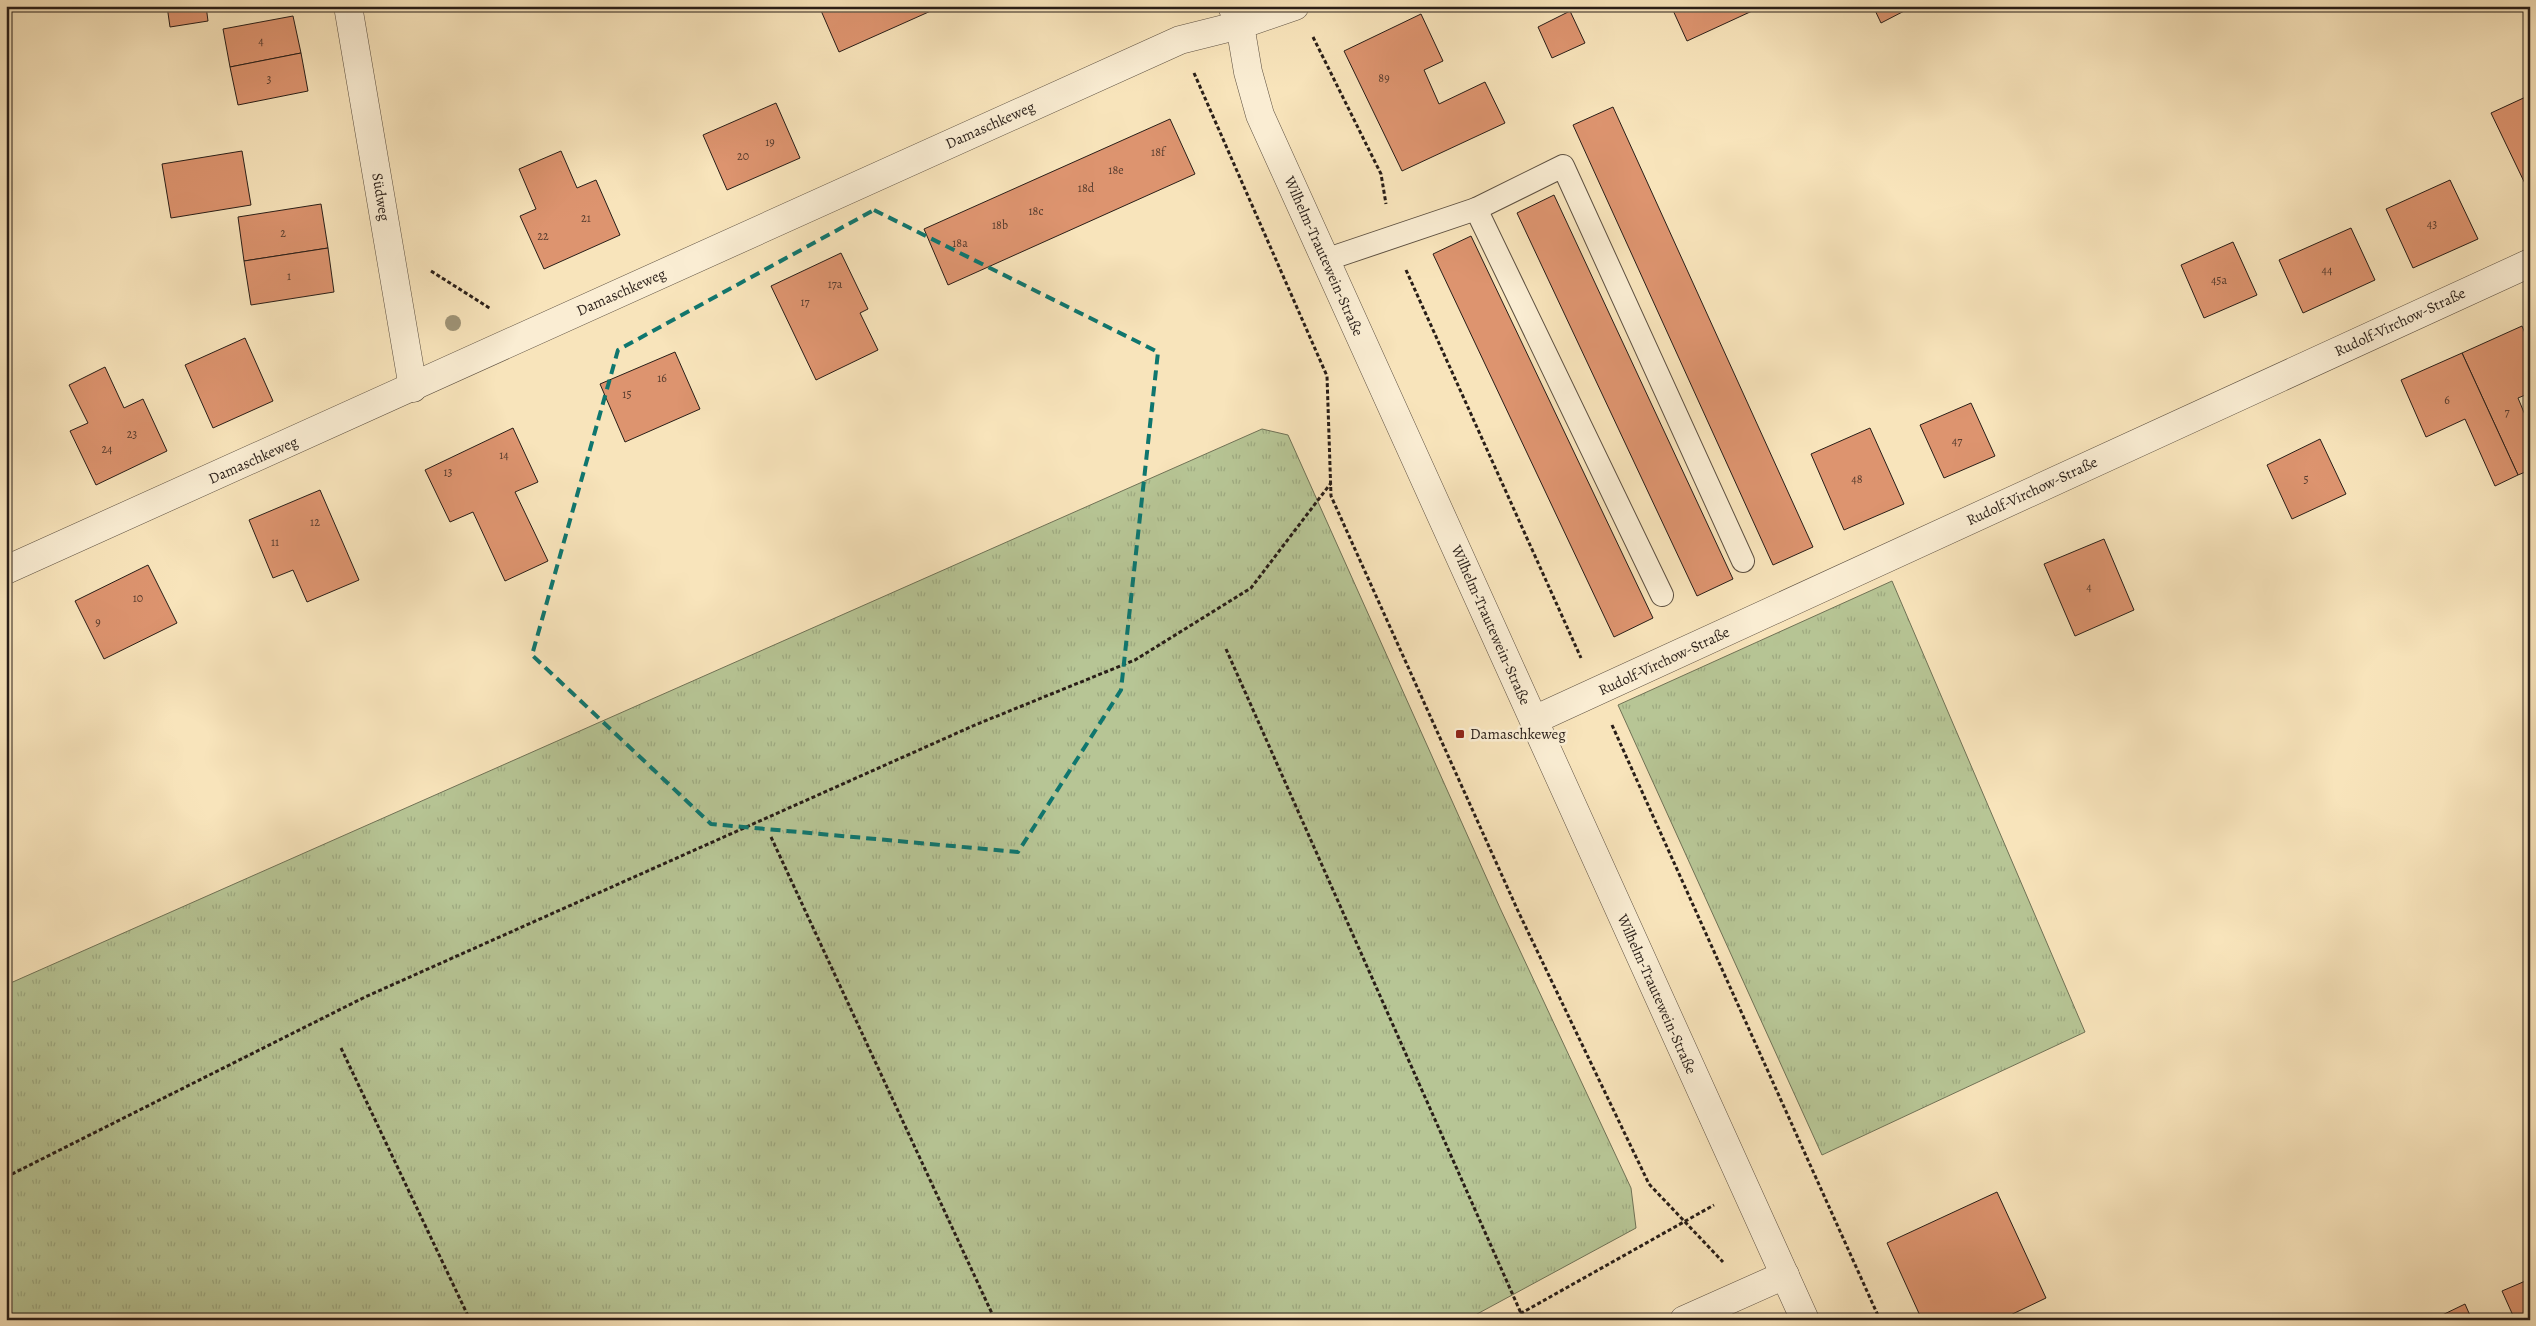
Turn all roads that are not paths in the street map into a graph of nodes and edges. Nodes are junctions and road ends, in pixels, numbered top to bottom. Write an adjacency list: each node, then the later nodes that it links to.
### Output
1 (348, 6): 7 (street, Südweg)
2 (1295, 6): 3 (street, Damaschkeweg)
3 (1236, 16): 5 (street, Wilhelm-Trautewein-Straße); 7 (street, Damaschkeweg)
4 (1476, 209): 5 (lane); 8 (lane); 10 (lane)
5 (1325, 260): 11 (street, Wilhelm-Trautewein-Straße)
6 (2530, 262): 11 (street, Rudolf-Virchow-Straße)
7 (413, 388): 9 (street, Damaschkeweg)
8 (1743, 561)
9 (6, 570)
10 (1662, 595)
11 (1534, 720): 12 (street, Wilhelm-Trautewein-Straße)
12 (1785, 1276): 13 (street); 14 (street, Wilhelm-Trautewein-Straße)
13 (1684, 1320)
14 (1805, 1320)

